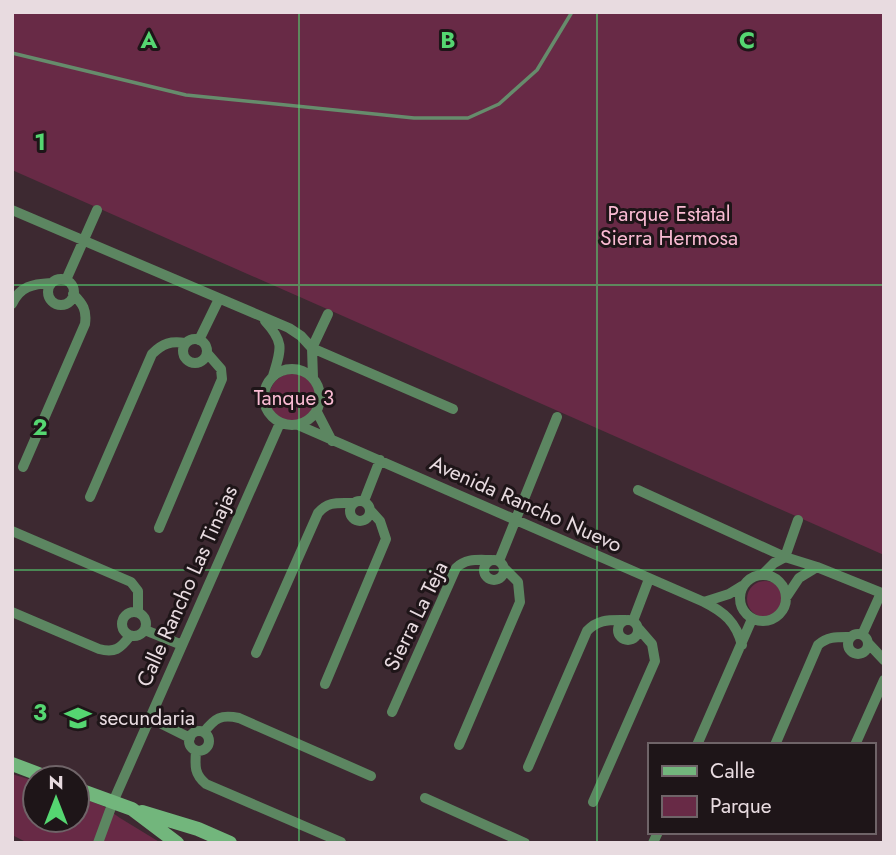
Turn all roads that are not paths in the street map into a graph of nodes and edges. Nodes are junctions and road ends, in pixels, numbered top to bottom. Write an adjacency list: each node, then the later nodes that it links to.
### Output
1 (97, 210): 3 (street)
2 (12, 211): 3 (street)
3 (83, 242): 4 (street); 7 (street)
4 (66, 280): 5 (street); 6 (street)
5 (51, 283): 6 (street); 8 (street)
6 (74, 294): 24 (street)
7 (219, 299): 10 (street); 11 (street)
8 (12, 304)
9 (328, 314): 13 (street)
10 (262, 318): 13 (street); 15 (street)
11 (199, 340): 12 (street); 14 (street)
12 (185, 343): 14 (street); 26 (street)
13 (312, 348): 16 (street); 17 (street)
14 (207, 353): 31 (street)
15 (273, 376): 16 (street); 20 (street)
16 (313, 378): 18 (street)
17 (453, 409)
18 (317, 412): 21 (street); 22 (street)
19 (557, 417): 29 (street)
20 (280, 423): 21 (street); 50 (street, Calle Rancho Las Tinajas)
21 (298, 425): 22 (street, Avenida Rancho Nuevo)
22 (332, 442): 23 (street, Avenida Rancho Nuevo)
23 (380, 460): 28 (street); 29 (street, Avenida Rancho Nuevo)
24 (23, 467)
25 (638, 490): 33 (street)
26 (90, 497)
27 (353, 503): 28 (street); 28 (street); 52 (street)
28 (367, 506): 55 (street)
29 (515, 520): 34 (street); 37 (street, Avenida Rancho Nuevo)
30 (797, 520): 33 (street)
31 (159, 528)
32 (12, 531): 43 (street)
33 (785, 557): 35 (street); 36 (street)
34 (498, 563): 56 (street, Sierra La Teja); 63 (street)
35 (817, 566): 39 (street); 40 (street)
36 (762, 575): 38 (street); 40 (street)
37 (649, 579): 41 (street, Avenida Rancho Nuevo); 46 (street)
38 (743, 585): 41 (street); 45 (street)
39 (883, 594): 49 (street)
40 (787, 596): 45 (street)
41 (704, 602): 44 (street, Avenida Rancho Nuevo)
42 (12, 611): 48 (street)
43 (138, 612): 47 (street); 48 (street)
44 (724, 612): 45 (street); 51 (street)
45 (748, 616): 51 (street)
46 (632, 623): 65 (street); 70 (street)
47 (145, 630): 48 (street); 50 (street)
48 (130, 636)
49 (860, 638): 53 (street); 61 (street)
50 (181, 645): 57 (street, Calle Rancho Las Tinajas)
51 (742, 645): 60 (street)
52 (256, 653)
53 (884, 660)
54 (884, 680): 62 (street)
55 (324, 684)
56 (392, 712)
57 (150, 718): 59 (street); 69 (street, Calle Rancho Las Tinajas)
58 (204, 732): 59 (street); 64 (street); 66 (street)
59 (190, 738): 64 (street)
60 (698, 743)
61 (776, 743)
62 (856, 743)
63 (459, 745)
64 (196, 751): 72 (street)
65 (528, 767)
66 (371, 776)
67 (91, 794): 69 (street)
68 (425, 798): 76 (street)
69 (113, 802): 71 (street); 73 (street, Calle Rancho Las Tinajas)
70 (593, 802)
71 (132, 809): 74 (street); 75 (street)
72 (341, 842)
73 (98, 843)
74 (177, 843)
75 (230, 843)
76 (525, 843)

